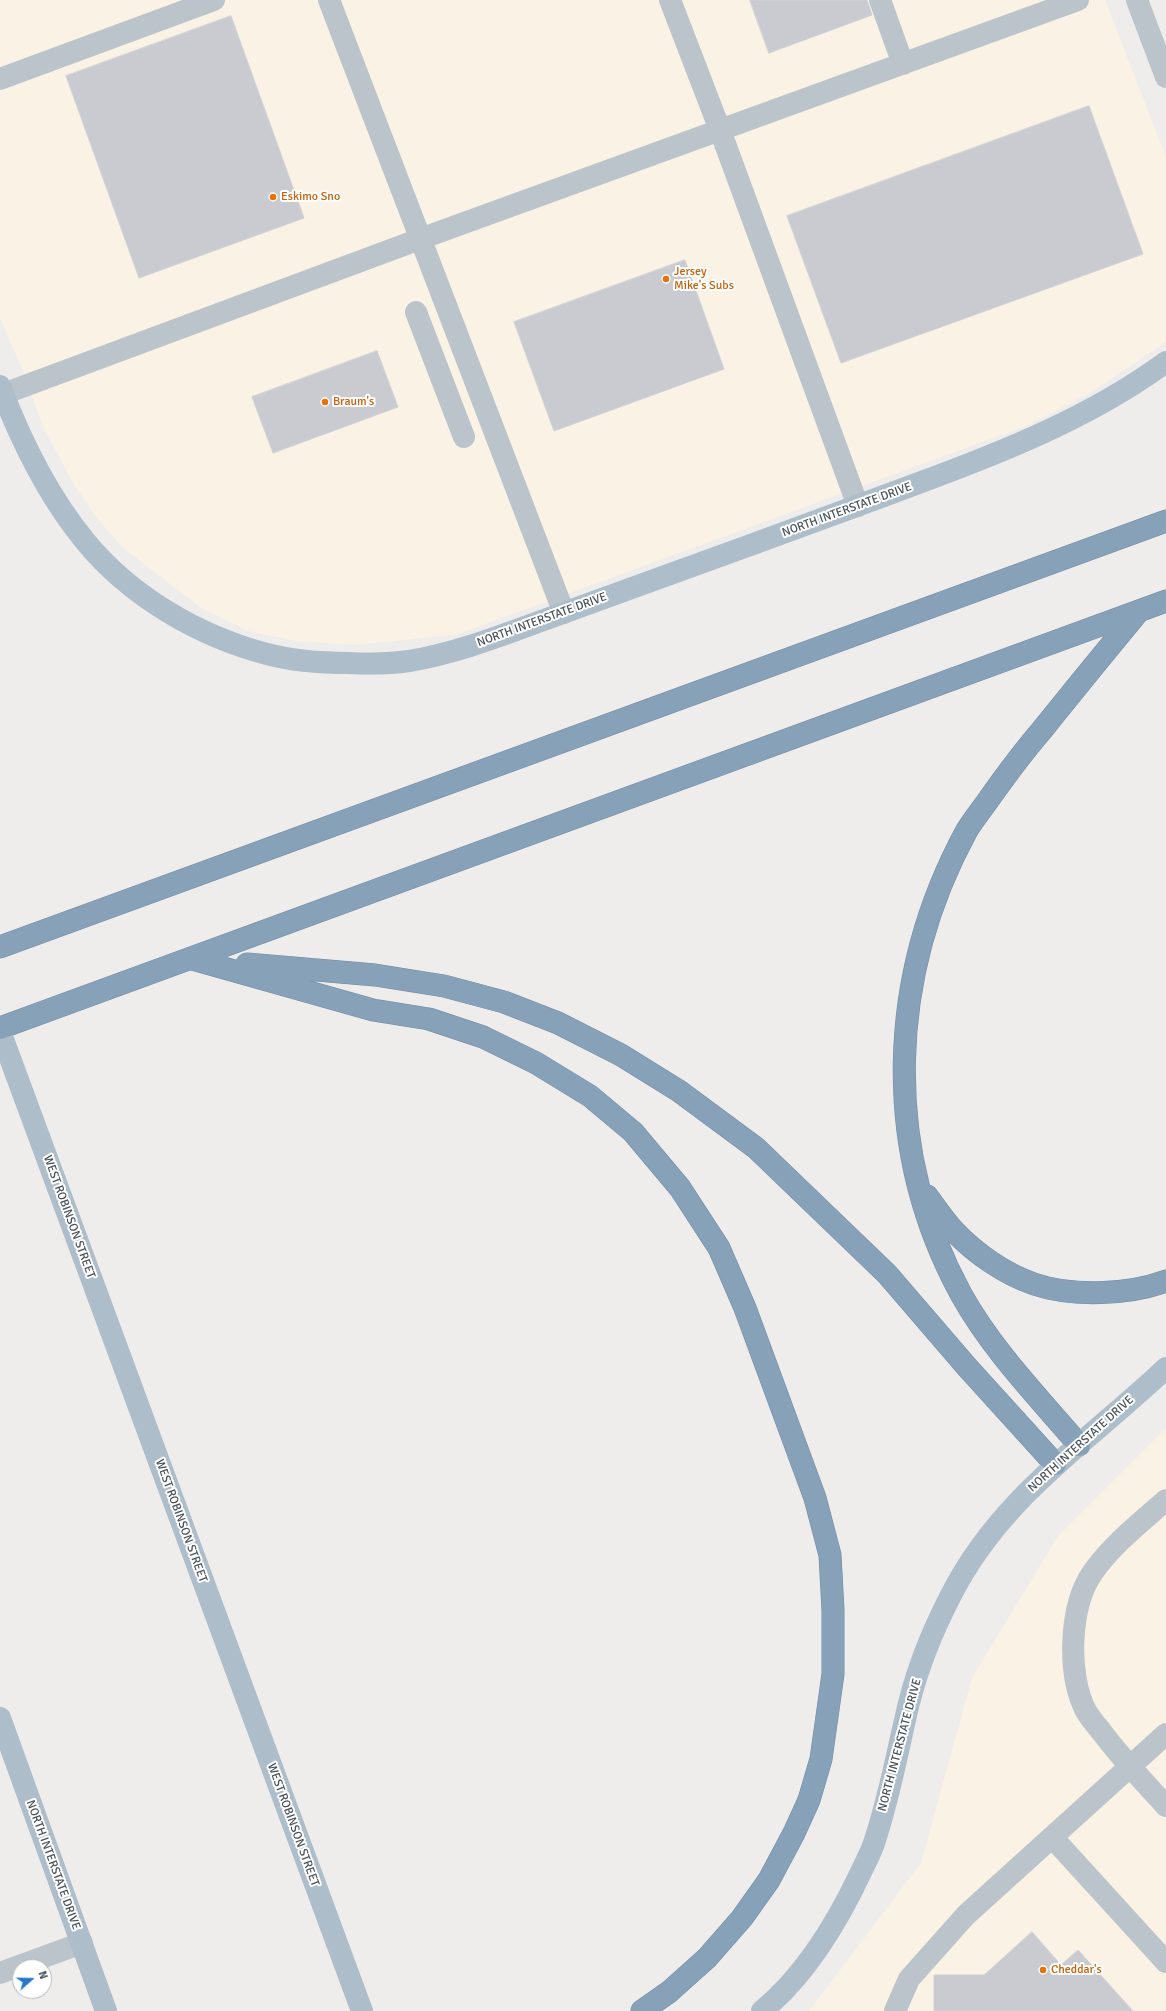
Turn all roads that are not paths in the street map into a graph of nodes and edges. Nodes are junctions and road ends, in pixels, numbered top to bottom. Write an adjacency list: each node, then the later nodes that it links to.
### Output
1 (214, 0): 9 (street)
2 (329, 0): 11 (street)
3 (670, 0): 10 (street)
4 (880, 0): 7 (street)
5 (1078, 0): 7 (street)
6 (1137, 0): 8 (street)
7 (903, 64): 10 (street)
8 (1166, 77)
9 (0, 79)
10 (720, 130): 11 (street); 16 (street)
11 (420, 239): 14 (street); 20 (street)
12 (416, 312): 15 (street)
13 (1166, 362): 16 (main road, NORTH INTERSTATE DRIVE)
14 (2, 390): 20 (main road, NORTH INTERSTATE DRIVE)
15 (464, 436)
16 (858, 506): 20 (main road, NORTH INTERSTATE DRIVE)
17 (1166, 521): 22 (highway)
18 (1166, 601): 19 (highway)
19 (1140, 610): 24 (highway); 26 (highway)
20 (564, 613)
21 (0, 930): 22 (highway)
22 (36, 934): 23 (highway)
23 (0, 947)
24 (192, 958): 25 (highway); 30 (highway); 42 (highway)
25 (0, 1030): 41 (main road, WEST ROBINSON STREET)
26 (918, 1184): 27 (highway); 29 (highway)
27 (1166, 1281)
28 (1166, 1368): 29 (main road, NORTH INTERSTATE DRIVE)
29 (1079, 1446): 30 (main road, NORTH INTERSTATE DRIVE)
30 (1055, 1464): 43 (main road, NORTH INTERSTATE DRIVE)
31 (1166, 1500): 34 (street)
32 (0, 1718): 37 (main road, NORTH INTERSTATE DRIVE)
33 (1166, 1734): 34 (street)
34 (1130, 1766): 35 (street); 36 (street)
35 (1166, 1806)
36 (1052, 1837): 38 (street); 44 (street)
37 (82, 1943): 39 (street); 40 (main road, NORTH INTERSTATE DRIVE)
38 (1166, 1962)
39 (0, 1973)
40 (106, 2011)
41 (362, 2011)
42 (642, 2011)
43 (762, 2011)
44 (895, 2011)

